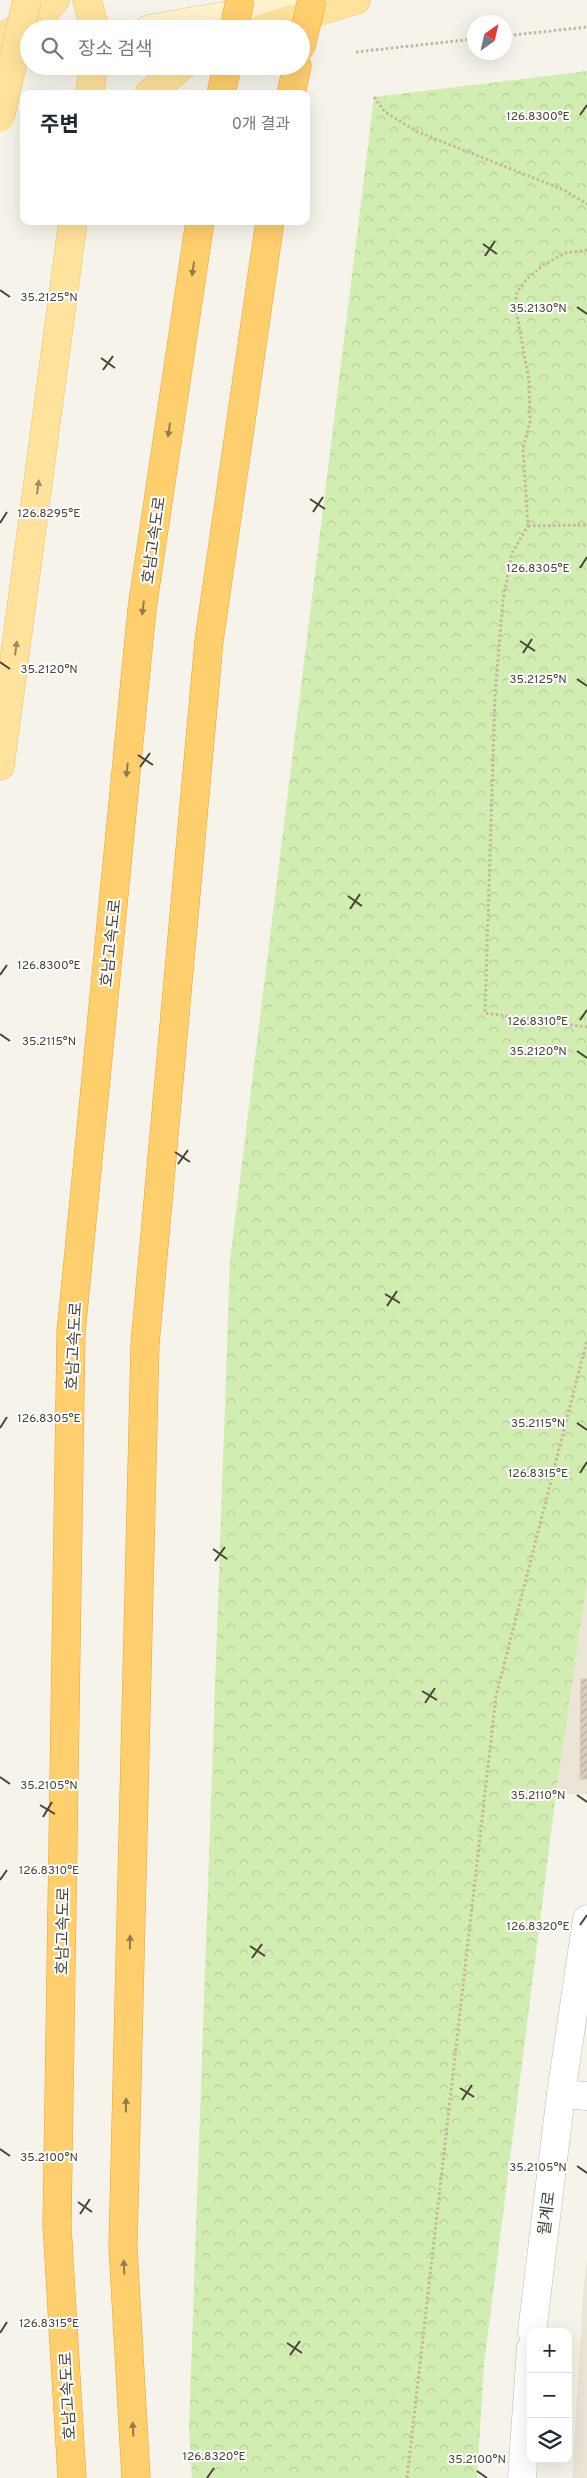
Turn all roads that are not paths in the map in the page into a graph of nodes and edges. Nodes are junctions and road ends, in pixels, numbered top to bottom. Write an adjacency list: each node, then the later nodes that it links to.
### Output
1 (27, 0): 7 (main road, bridge)
2 (55, 0): 8 (main road)
3 (86, 0): 9 (main road)
4 (240, 0): 11 (highway, bridge)
5 (313, 0): 10 (main road); 13 (highway, bridge)
6 (356, 0): 12 (main road)
7 (22, 20)
8 (30, 20)
9 (92, 20)
10 (200, 20)
11 (236, 20)
12 (290, 20)
13 (308, 20)
14 (20, 27): 16 (main road)
15 (20, 31): 27 (main road, bridge)
16 (0, 40)
17 (20, 49): 18 (main road)
18 (0, 52)
19 (92, 75): 23 (main road)
20 (171, 75): 24 (main road)
21 (225, 75): 25 (highway)
22 (295, 75): 26 (highway)
23 (90, 90)
24 (154, 90)
25 (222, 90)
26 (292, 90)
27 (0, 118)
28 (72, 225): 32 (main road)
29 (88, 225): 32 (main road)
30 (199, 225): 38 (highway, 호남고속도로, one-way to 38)
31 (269, 225): 39 (highway, one-way to 31)
32 (57, 349): 33 (main road, one-way to 32)
33 (0, 766)
34 (587, 1920): 35 (street, 월계로)
35 (574, 2095): 36 (street, 월계로)
36 (533, 2328)
37 (529, 2373): 40 (street)
38 (72, 2478)
39 (136, 2478)
40 (522, 2478)

